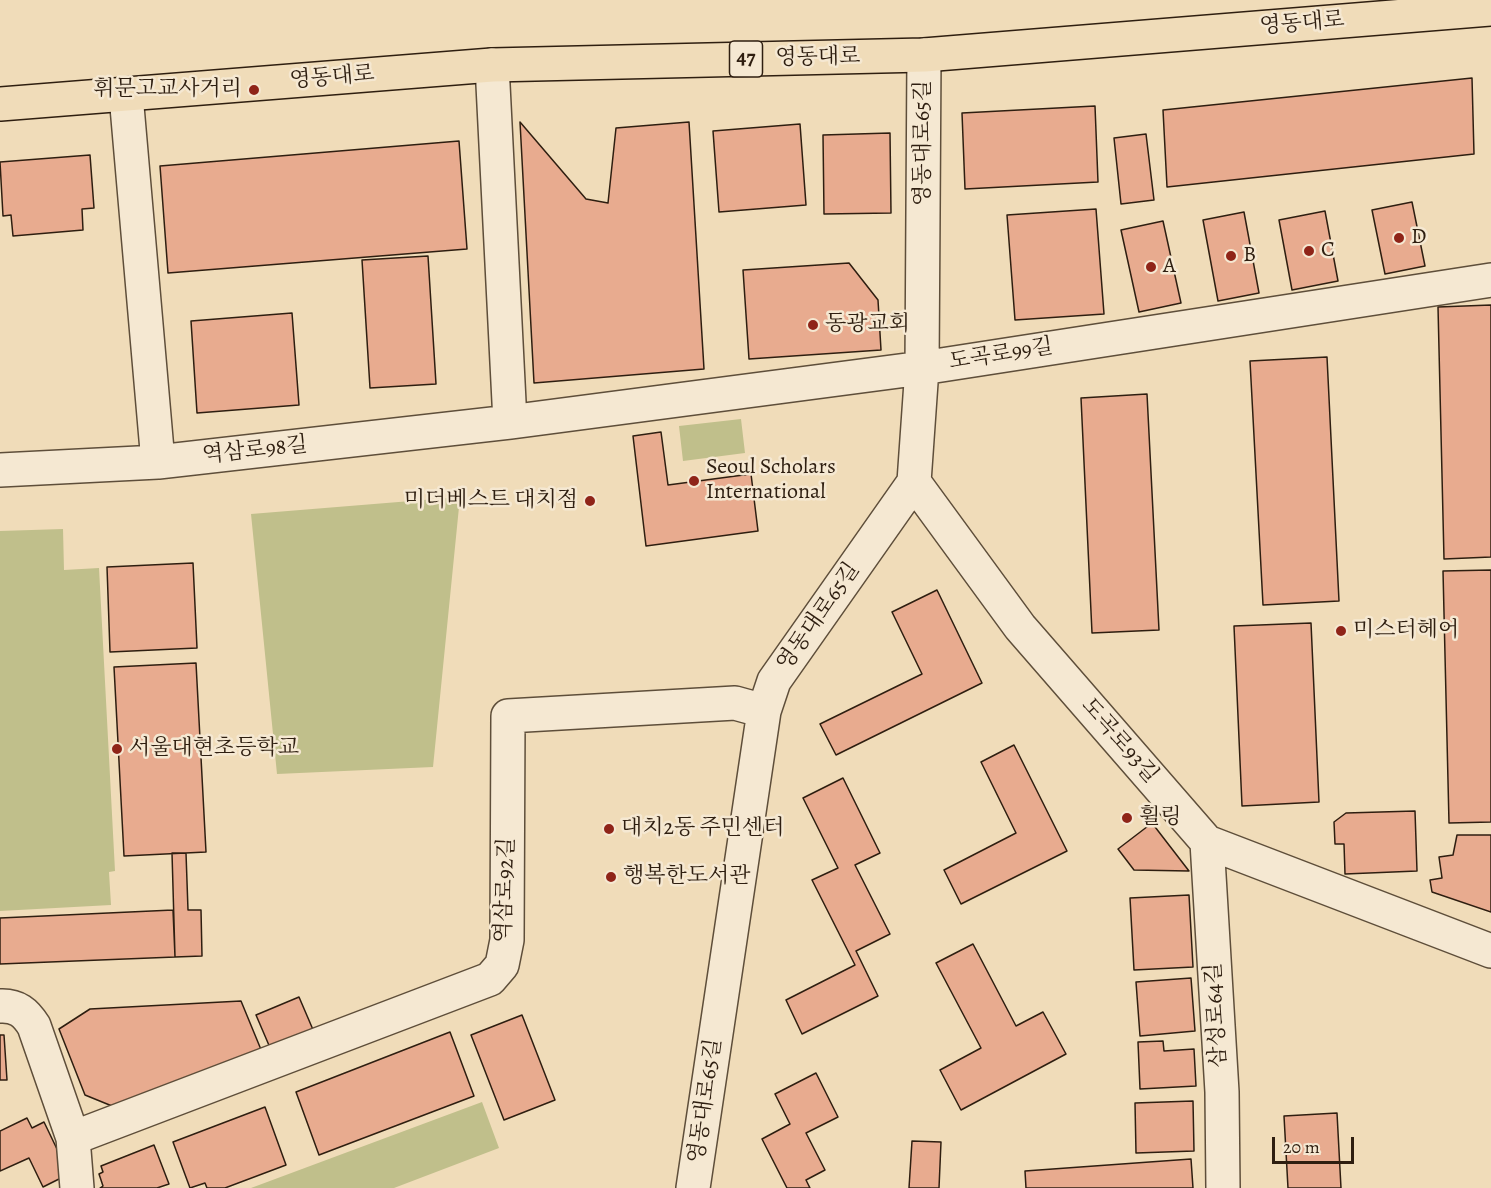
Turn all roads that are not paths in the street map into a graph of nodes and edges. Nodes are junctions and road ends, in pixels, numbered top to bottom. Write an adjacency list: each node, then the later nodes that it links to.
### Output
1 (1491, 9): 2 (main road, 영동대로 / 47)
2 (924, 55): 3 (main road, 영동대로 / 47); 7 (street, 영동대로65길)
3 (492, 65): 4 (main road, 영동대로 / 47); 8 (street)
4 (126, 95): 5 (main road, 영동대로 / 47); 9 (street)
5 (0, 104)
6 (1491, 280): 7 (street, 도곡로99길)
7 (922, 368): 8 (street, 도곡로99길); 11 (street, 영동대로65길)
8 (510, 422): 9 (street, 역삼로98길)
9 (158, 462): 10 (street, 역삼로98길)
10 (0, 470)
11 (914, 482): 12 (street, 영동대로65길); 13 (street, 도곡로93길)
12 (764, 711): 16 (street, 역삼로92길); 18 (street, 영동대로65길)
13 (1208, 842): 14 (street, 도곡로93길); 19 (street, 삼성로64길)
14 (1491, 951)
15 (0, 1006): 16 (street)
16 (73, 1138): 17 (street)
17 (77, 1188)
18 (693, 1188)
19 (1223, 1188)

